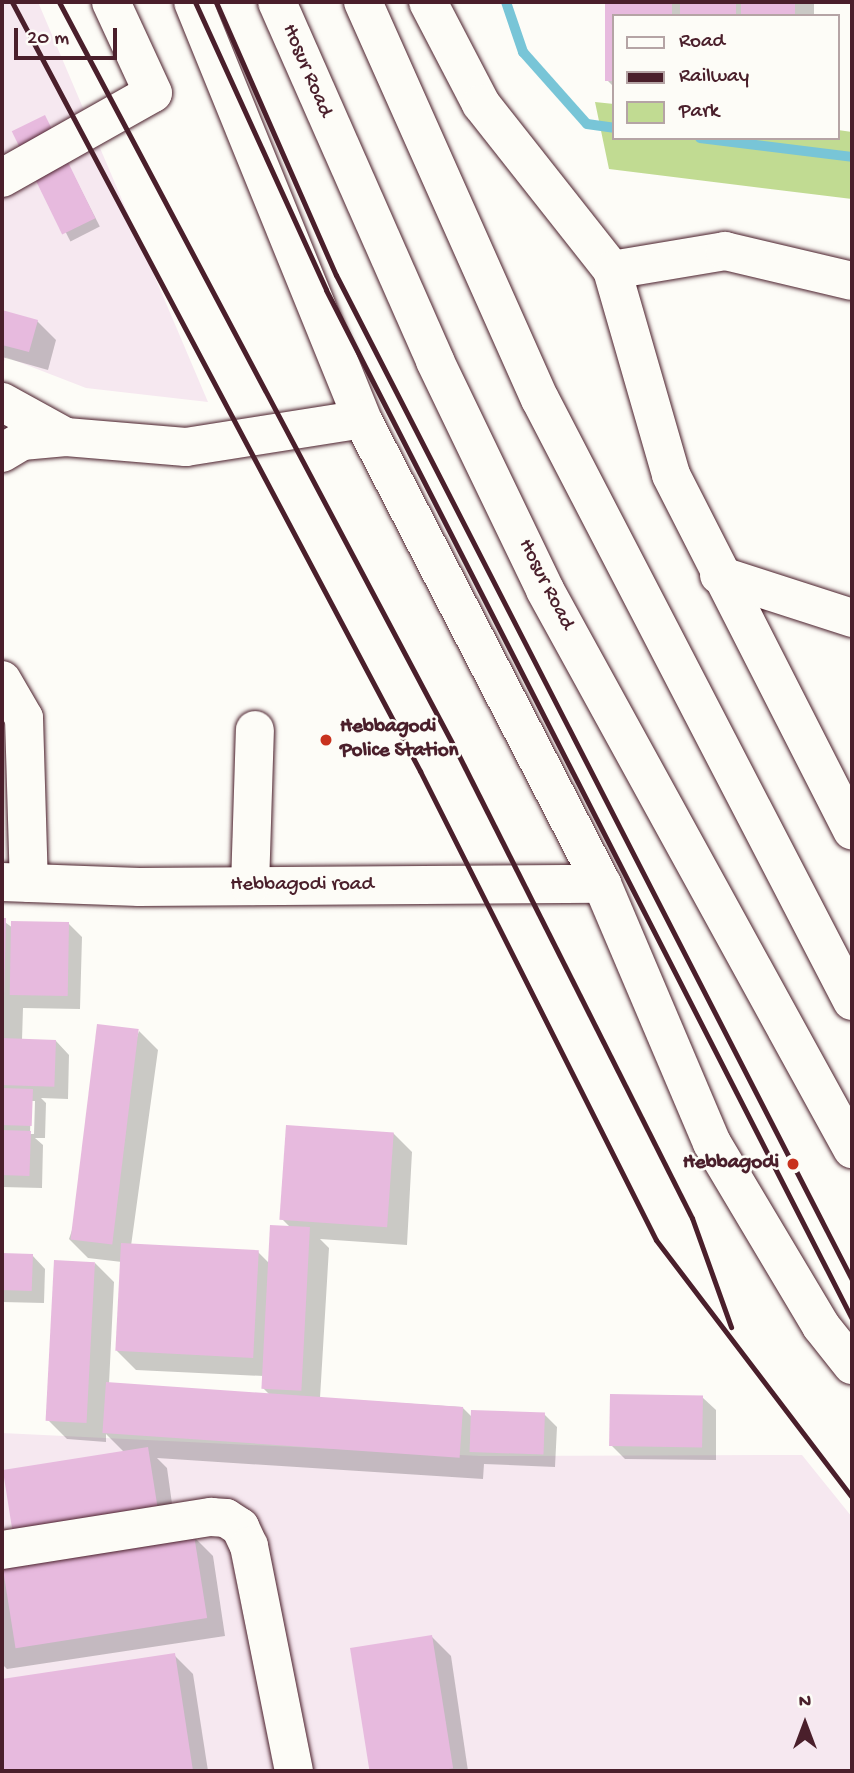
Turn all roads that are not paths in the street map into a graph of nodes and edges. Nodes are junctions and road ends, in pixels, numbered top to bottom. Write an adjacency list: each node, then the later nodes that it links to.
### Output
1 (111, 2): 6 (main road)
2 (192, 2): 10 (main road)
3 (276, 2): 22 (main road, Hosur Road)
4 (366, 2): 21 (main road)
5 (428, 2): 7 (main road)
6 (2, 178)
7 (612, 270): 8 (main road); 13 (main road)
8 (852, 282)
9 (2, 402): 11 (main road)
10 (362, 419): 11 (main road); 19 (main road)
11 (66, 436): 12 (main road)
12 (2, 453)
13 (719, 575): 14 (main road); 17 (main road)
14 (852, 618)
15 (2, 680): 18 (main road)
16 (254, 730): 20 (main road)
17 (852, 831)
18 (15, 882): 20 (main road, Hebbagodi road)
19 (602, 884): 20 (main road, Hebbagodi road); 23 (main road)
20 (250, 886)
21 (852, 1001)
22 (852, 1149)
23 (852, 1365)
24 (2, 1550): 25 (main road)
25 (294, 1771)

